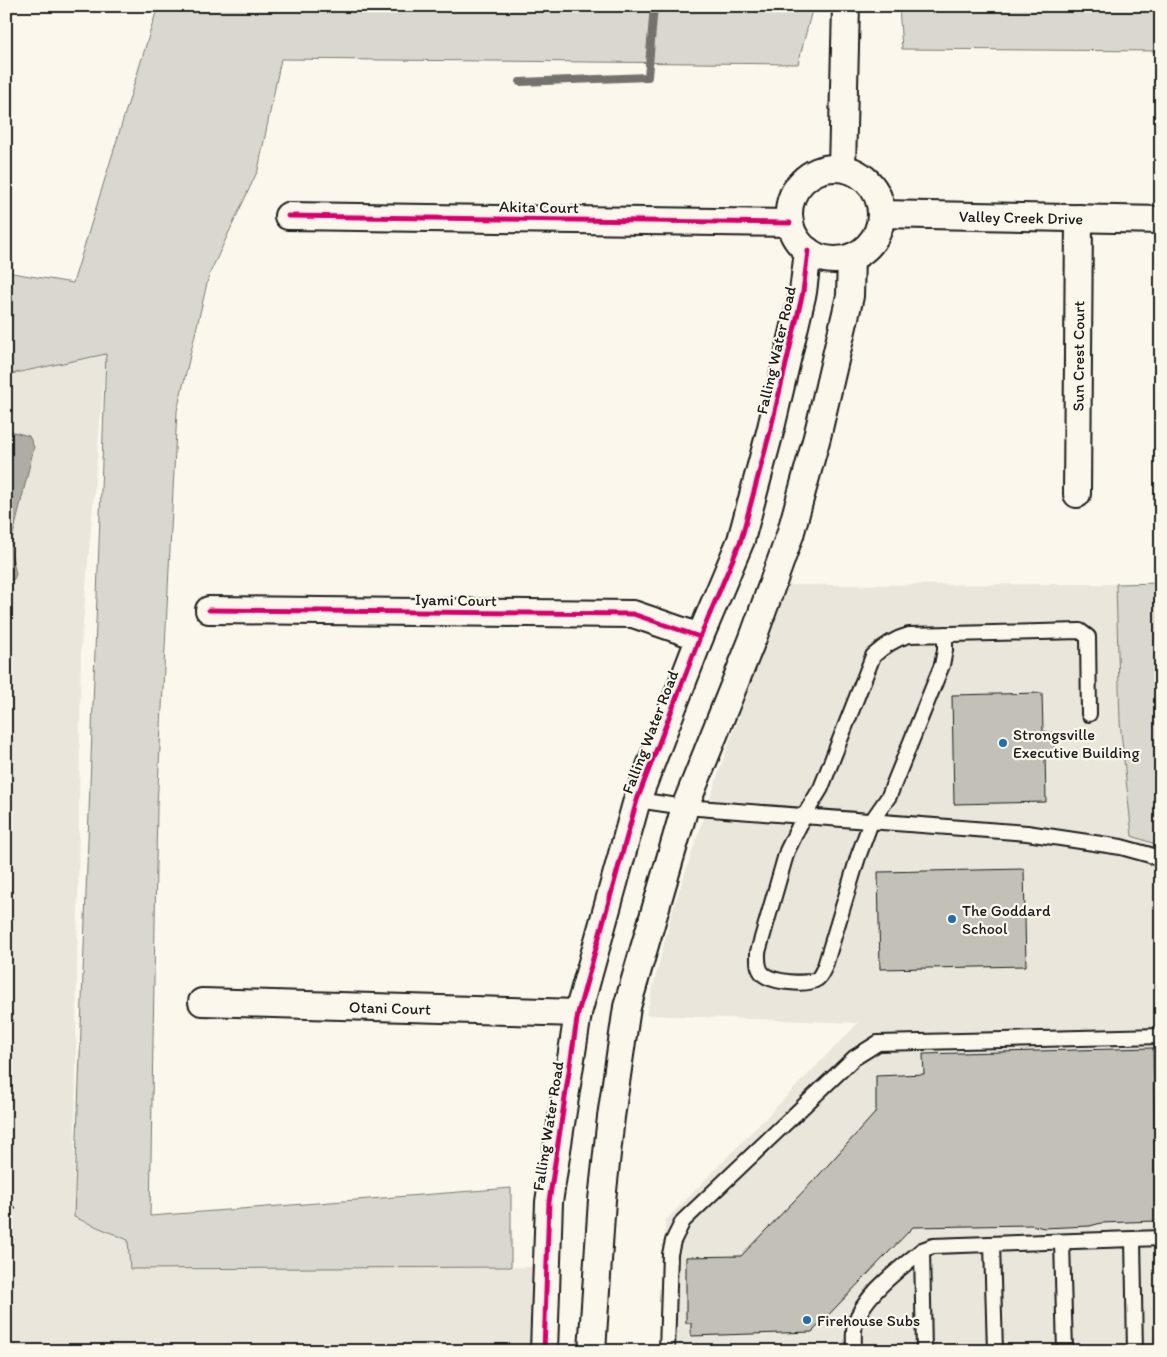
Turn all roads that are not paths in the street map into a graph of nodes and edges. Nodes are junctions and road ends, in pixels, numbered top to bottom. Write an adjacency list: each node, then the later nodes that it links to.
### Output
1 (846, 6): 2 (street)
2 (842, 168): 3 (street); 7 (street)
3 (881, 214): 5 (street, Valley Creek Drive); 9 (street)
4 (288, 216): 7 (street, Akita Court)
5 (1079, 218): 6 (street, Valley Creek Drive); 10 (street, Sun Crest Court)
6 (1161, 220)
7 (790, 223): 8 (street)
8 (808, 251): 9 (street); 13 (street, Falling Water Road)
9 (851, 257): 16 (street)
10 (1077, 494)
11 (209, 610): 13 (street, Iyami Court)
12 (945, 634): 14 (lane); 17 (lane); 18 (lane)
13 (700, 637): 15 (street, Falling Water Road)
14 (1089, 714)
15 (637, 800): 16 (lane); 21 (street, Falling Water Road)
16 (685, 807): 17 (lane); 29 (street)
17 (804, 816): 18 (lane); 18 (lane)
18 (871, 822): 19 (lane)
19 (1161, 860)
20 (202, 1002): 21 (street, Otani Court)
21 (578, 1013): 28 (street, Falling Water Road)
22 (1161, 1036): 30 (lane)
23 (1161, 1238): 24 (lane)
24 (1133, 1239): 25 (lane); 35 (lane)
25 (1062, 1242): 26 (lane); 34 (lane)
26 (992, 1244): 27 (lane); 33 (lane)
27 (922, 1250): 31 (lane); 32 (lane)
28 (544, 1351)
29 (592, 1351)
30 (667, 1351)
31 (854, 1351)
32 (924, 1351)
33 (996, 1351)
34 (1065, 1351)
35 (1135, 1351)

